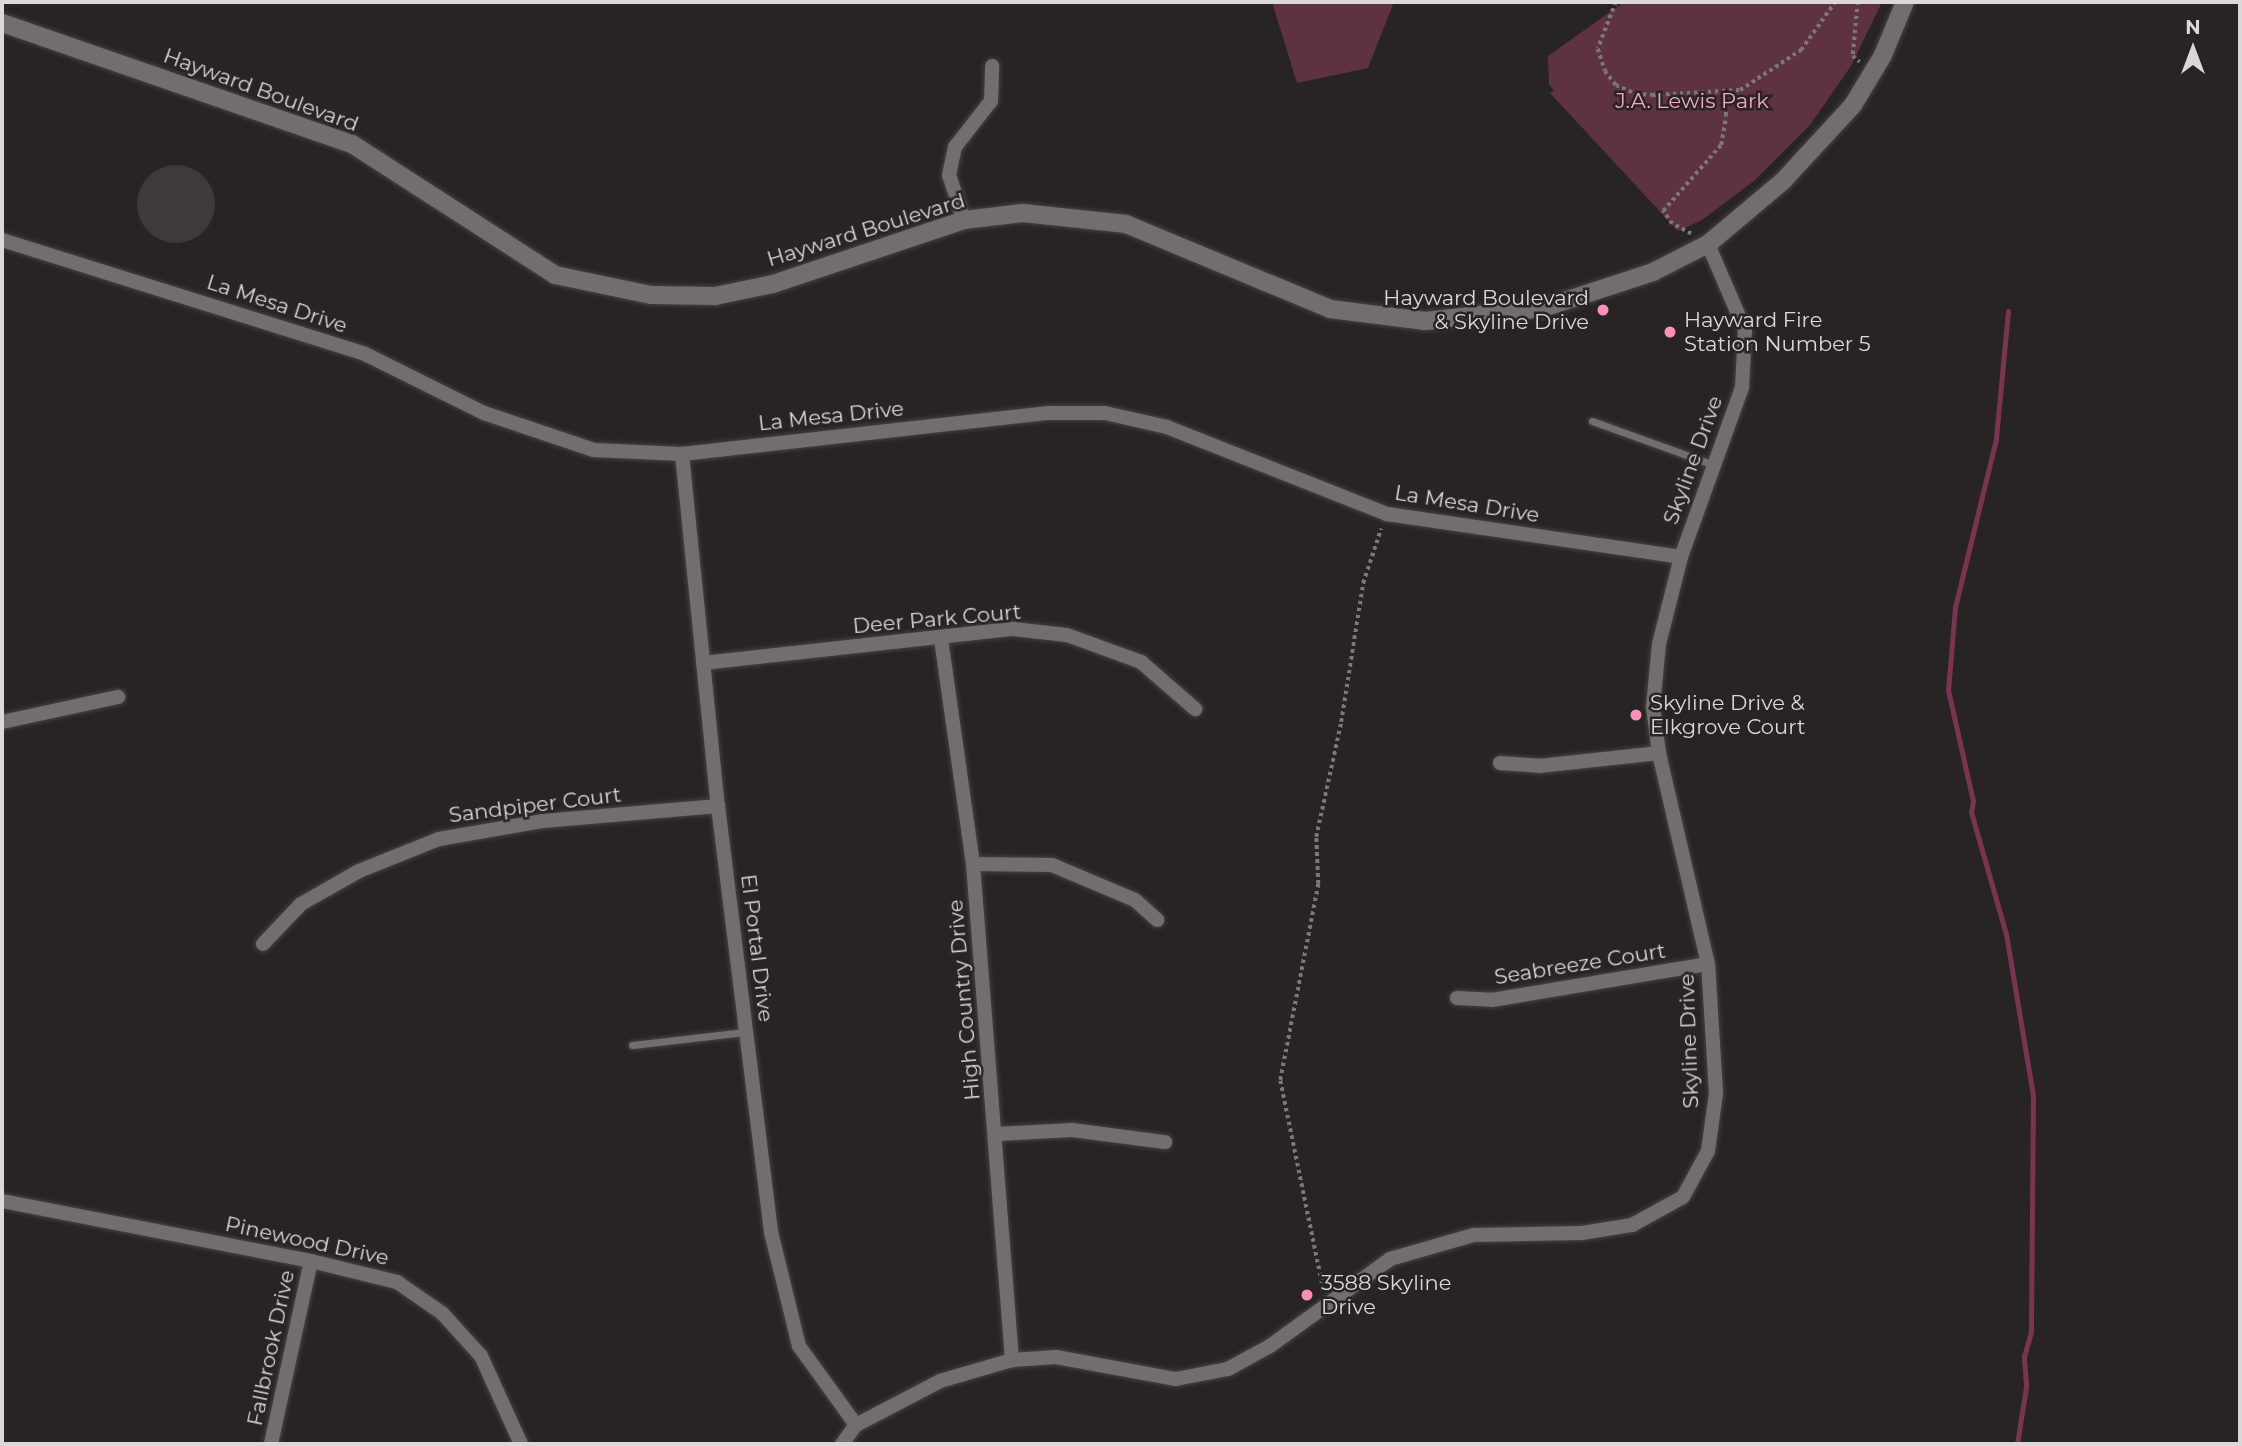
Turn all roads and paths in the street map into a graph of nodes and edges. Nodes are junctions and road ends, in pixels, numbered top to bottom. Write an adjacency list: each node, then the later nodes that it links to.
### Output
1 (1616, 2): 8 (path)
2 (1835, 2): 8 (path)
3 (1858, 2): 7 (path)
4 (1905, 2): 7 (main road, Hayward Boulevard)
5 (2, 23): 9 (main road, Hayward Boulevard)
6 (992, 66): 9 (street)
7 (1872, 73): 11 (main road, Hayward Boulevard)
8 (1723, 94): 11 (path)
9 (964, 220): 11 (main road, Hayward Boulevard)
10 (2, 240): 13 (street, La Mesa Drive)
11 (1708, 244): 14 (street, Skyline Drive)
12 (1592, 421): 14 (lane)
13 (682, 454): 15 (street, La Mesa Drive); 18 (street, El Portal Drive)
14 (1714, 465): 16 (street, Skyline Drive)
15 (1387, 514): 16 (street, La Mesa Drive); 36 (path)
16 (1681, 557): 22 (street, Skyline Drive)
17 (941, 639): 18 (street, Deer Park Court); 20 (street, Deer Park Court); 25 (street, High Country Drive)
18 (703, 663): 24 (street, El Portal Drive)
19 (118, 697): 21 (street)
20 (1195, 709)
21 (2, 722)
22 (1659, 754): 23 (street); 28 (street, Skyline Drive)
23 (1500, 764)
24 (718, 806): 27 (street, Sandpiper Court); 30 (street, El Portal Drive)
25 (973, 864): 26 (street); 32 (street, High Country Drive)
26 (1157, 920)
27 (262, 944)
28 (1708, 964): 29 (street, Seabreeze Court); 36 (street, Skyline Drive)
29 (1457, 998)
30 (746, 1032): 31 (lane); 38 (street, El Portal Drive)
31 (632, 1045)
32 (997, 1135): 33 (street); 37 (street, High Country Drive)
33 (1165, 1142)
34 (2, 1201): 35 (street, Pinewood Drive)
35 (311, 1261): 39 (street, Fallbrook Drive); 40 (street, Pinewood Drive)
36 (1326, 1304): 37 (street, Skyline Drive)
37 (1012, 1360): 38 (street, Skyline Drive)
38 (856, 1425): 41 (street, Skyline Drive)
39 (271, 1444)
40 (521, 1444)
41 (842, 1444)

